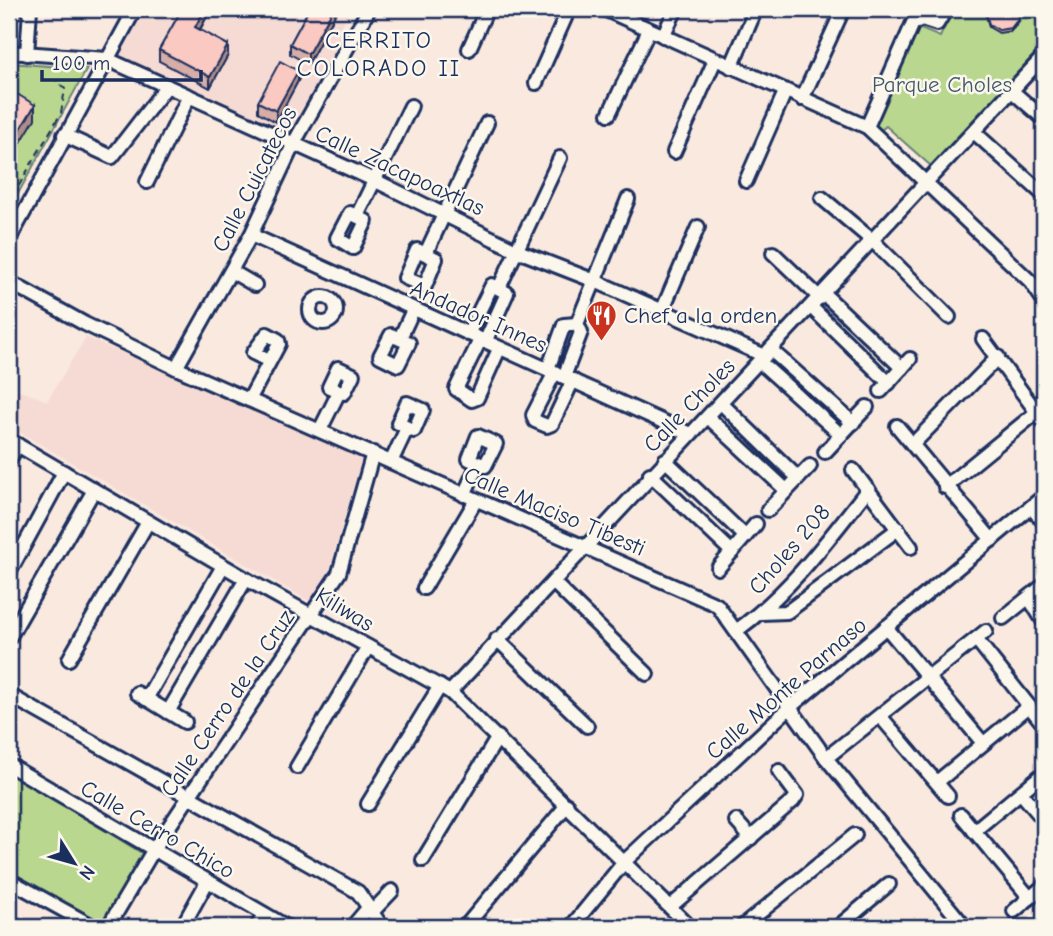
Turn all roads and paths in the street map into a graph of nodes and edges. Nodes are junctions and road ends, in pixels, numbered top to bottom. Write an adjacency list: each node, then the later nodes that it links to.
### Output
1 (30, 9): 15 (street)
2 (135, 9): 17 (street)
3 (369, 9): 34 (street, Calle Cuicatecos)
4 (487, 9): 13 (street)
5 (569, 9): 21 (street)
6 (604, 9): 11 (street)
7 (676, 9): 12 (street)
8 (756, 9): 19 (street)
9 (946, 9): 31 (street)
10 (841, 14): 26 (street)
11 (649, 30): 12 (street); 28 (street)
12 (663, 36): 18 (street)
13 (469, 49)
14 (9, 52): 15 (street, Calle Zacapoaxtlas)
15 (27, 54): 17 (street, Calle Zacapoaxtlas)
16 (1044, 56): 23 (street, Calle Choles)
17 (107, 59): 22 (street, Calle Zacapoaxtlas); 33 (street)
18 (715, 60): 19 (street); 35 (street)
19 (731, 67): 24 (street)
20 (56, 80): 42 (path)
21 (536, 83)
22 (167, 86): 25 (street, Calle Zacapoaxtlas); 33 (street)
23 (1012, 91): 29 (street); 32 (street, Calle Choles)
24 (785, 92): 26 (street); 39 (street)
25 (189, 96): 34 (street, Calle Zacapoaxtlas); 40 (street)
26 (802, 99): 31 (street)
27 (411, 106): 37 (street)
28 (609, 114)
29 (1044, 119)
30 (488, 123): 47 (street)
31 (867, 127): 41 (street)
32 (974, 132): 41 (street, Calle Choles); 43 (street)
33 (64, 135): 51 (street)
34 (294, 143): 37 (street, Calle Zacapoaxtlas); 50 (street, Calle Cuicatecos)
35 (674, 152)
36 (560, 158): 53 (street)
37 (374, 180): 47 (street, Calle Zacapoaxtlas); 48 (street)
38 (9, 181): 42 (path)
39 (746, 181)
40 (147, 182)
41 (927, 184): 52 (street, Calle Choles); 64 (street)
42 (18, 187): 46 (path)
43 (1044, 195)
44 (822, 198): 52 (street)
45 (628, 199): 58 (street)
46 (9, 205)
47 (443, 212): 53 (street, Calle Zacapoaxtlas); 54 (street)
48 (357, 216)
49 (698, 227): 66 (street)
50 (251, 235): 56 (street, Calle Cuicatecos); 57 (street, Andador Innes)
51 (9, 240)
52 (873, 241): 63 (street, Calle Choles); 67 (street)
53 (518, 251): 58 (street, Calle Zacapoaxtlas); 61 (street)
54 (426, 253)
55 (773, 253): 63 (street)
56 (231, 271): 60 (street); 76 (street, Calle Cuicatecos)
57 (340, 277): 62 (street); 65 (street, Andador Innes)
58 (595, 281): 66 (street, Calle Zacapoaxtlas); 68 (street)
59 (9, 282): 76 (street, Calle Maciso Tibesti)
60 (255, 285)
61 (499, 288): 70 (street); 70 (street)
62 (329, 299)
63 (819, 300): 63 (street); 73 (street, Calle Choles)
64 (1044, 301)
65 (413, 310): 69 (street); 70 (street, Andador Innes)
66 (662, 311): 73 (street, Calle Zacapoaxtlas)
67 (949, 317)
68 (577, 324): 77 (street); 77 (street)
69 (400, 338)
70 (478, 339): 72 (street, Andador Innes); 72 (street)
71 (983, 339): 74 (street)
72 (499, 349): 77 (street, Andador Innes)
73 (765, 356): 80 (street, Calle Choles); 84 (street); 89 (street)
74 (998, 357): 83 (street); 91 (street)
75 (269, 361): 79 (street)
76 (176, 368): 79 (street, Calle Maciso Tibesti)
77 (560, 375): 88 (street, Andador Innes)
78 (339, 392): 87 (street)
79 (249, 400): 87 (street, Calle Maciso Tibesti)
80 (721, 403): 82 (street, Calle Choles); 102 (street)
81 (867, 407): 84 (street)
82 (708, 417): 88 (street, Calle Choles); 106 (street)
83 (1041, 417): 103 (street)
84 (853, 424): 89 (street)
85 (897, 426): 91 (street)
86 (407, 428): 96 (street)
87 (320, 430): 93 (street, Calle Maciso Tibesti)
88 (690, 434): 95 (street, Calle Choles)
89 (841, 435): 92 (street)
90 (13, 443): 94 (street); 100 (street, Kiliwas)
91 (913, 444): 103 (street)
92 (825, 452)
93 (373, 453): 96 (street, Calle Maciso Tibesti); 129 (street, Calle Cerro de la Cruz)
94 (9, 460)
95 (665, 460): 101 (street, Calle Choles); 115 (street)
96 (391, 462): 108 (street, Calle Maciso Tibesti)
97 (478, 464): 108 (street)
98 (810, 466): 102 (street)
99 (853, 470): 104 (street)
100 (64, 472): 105 (street, Kiliwas); 122 (street)
101 (650, 474): 117 (street, Calle Choles); 119 (street)
102 (798, 478): 106 (street)
103 (945, 487): 116 (street)
104 (868, 489): 114 (street); 128 (street, Choles 208)
105 (94, 490): 111 (street, Kiliwas); 134 (street)
106 (786, 490): 110 (street)
107 (1044, 496): 109 (street, Calle Monte Parnaso)
108 (470, 497): 117 (street, Calle Maciso Tibesti); 126 (street)
109 (1031, 507): 112 (street); 116 (street, Calle Monte Parnaso)
110 (768, 510)
111 (148, 522): 120 (street, Kiliwas); 137 (street)
112 (1044, 523)
113 (756, 524): 115 (street)
114 (898, 529): 118 (street); 128 (street)
115 (745, 536): 119 (street)
116 (992, 540): 132 (street, Calle Monte Parnaso)
117 (584, 545): 124 (street, Calle Choles); 133 (street, Calle Maciso Tibesti)
118 (911, 547)
119 (732, 552): 121 (street)
120 (223, 566): 123 (street, Kiliwas); 144 (street)
121 (718, 568)
122 (9, 573)
123 (246, 579): 129 (street, Kiliwas); 144 (street)
124 (553, 582): 135 (street, Calle Choles); 138 (street)
125 (1044, 585): 127 (street)
126 (424, 589)
127 (1029, 598): 130 (street); 131 (street)
128 (761, 613): 133 (street, Choles 208)
129 (312, 614): 136 (street, Kiliwas); 158 (street, Calle Cerro de la Cruz)
130 (1003, 618)
131 (1044, 622)
132 (886, 627): 139 (street); 143 (street, Calle Monte Parnaso)
133 (736, 631): 143 (street, Calle Maciso Tibesti)
134 (9, 638)
135 (497, 639): 140 (street, Calle Choles); 148 (street)
136 (368, 647): 140 (street, Kiliwas); 153 (street)
137 (69, 659)
138 (647, 674)
139 (929, 678): 142 (street); 145 (street); 150 (street)
140 (445, 689): 149 (street, Kiliwas); 160 (street, Calle Choles)
141 (9, 696): 158 (street)
142 (1029, 706): 146 (street); 150 (street)
143 (789, 708): 151 (street, Calle Maciso Tibesti); 170 (street, Calle Monte Parnaso)
144 (168, 712): 147 (street)
145 (880, 716): 151 (street); 156 (street)
146 (1041, 721)
147 (185, 722)
148 (587, 726)
149 (498, 737): 161 (street, Kiliwas); 169 (street)
150 (983, 743): 156 (street)
151 (826, 758): 193 (street, Calle Maciso Tibesti)
152 (9, 765): 168 (street, Calle Cerro Chico)
153 (298, 768)
154 (779, 771): 167 (street)
155 (1044, 773): 157 (street)
156 (937, 782): 159 (street)
157 (1021, 793): 163 (street); 165 (street)
158 (191, 796): 168 (street, Calle Cerro de la Cruz); 178 (street)
159 (948, 796)
160 (368, 804)
161 (567, 806): 170 (street, Kiliwas); 189 (street)
162 (961, 816): 165 (street)
163 (1044, 820)
164 (736, 821): 167 (street)
165 (974, 831): 176 (street)
166 (855, 835): 191 (street)
167 (751, 838): 177 (street)
168 (154, 849): 172 (street, Calle Cerro Chico); 183 (street, Calle Cerro de la Cruz)
169 (423, 860)
170 (625, 861): 177 (street, Kiliwas); 190 (street, Calle Monte Parnaso)
171 (9, 880): 182 (street)
172 (207, 882): 180 (street, Calle Cerro Chico); 184 (street)
173 (889, 884): 192 (street)
174 (1044, 886): 176 (street)
175 (392, 891): 178 (street)
176 (1030, 898): 179 (street)
177 (670, 907): 181 (street, Kiliwas)
178 (370, 909): 187 (street); 188 (street)
179 (1014, 911)
180 (264, 914): 185 (street); 186 (street, Calle Cerro Chico)
181 (686, 926)
182 (94, 927)
183 (108, 927)
184 (182, 927)
185 (257, 927)
186 (287, 927)
187 (352, 927)
188 (382, 927)
189 (465, 927)
190 (571, 927)
191 (742, 927)
192 (838, 927)
193 (965, 927)

